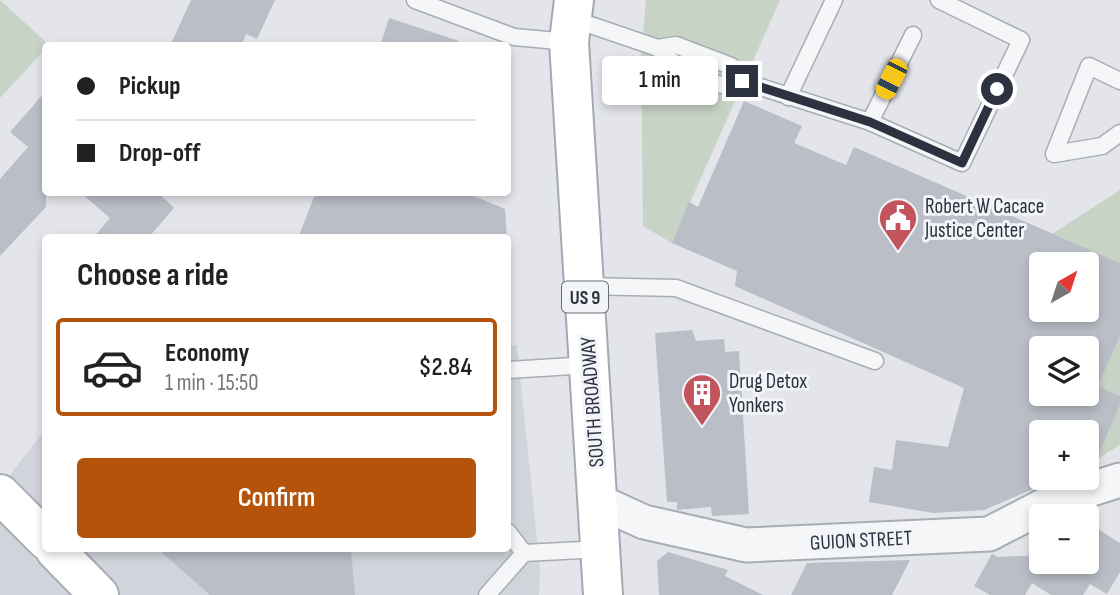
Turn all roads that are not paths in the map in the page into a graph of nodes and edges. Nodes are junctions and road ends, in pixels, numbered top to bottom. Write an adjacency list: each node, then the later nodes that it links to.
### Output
1 (415, 0): 4 (lane)
2 (834, 0): 7 (lane)
3 (939, 0): 8 (lane)
4 (572, 20): 7 (lane); 10 (main road, SOUTH BROADWAY / US 9)
5 (913, 36): 8 (lane)
6 (1120, 81): 9 (lane)
7 (788, 97): 8 (lane)
8 (870, 122)
9 (1120, 133)
10 (584, 286): 11 (lane); 12 (main road, SOUTH BROADWAY / US 9)
11 (875, 361)
12 (589, 365): 13 (lane); 16 (main road, SOUTH BROADWAY / US 9)
13 (511, 370)
14 (1120, 480): 16 (street, GUION STREET)
15 (0, 494): 17 (main road)
16 (598, 501): 19 (main road, SOUTH BROADWAY / US 9)
17 (42, 536)
18 (511, 536): 21 (lane)
19 (601, 549): 21 (lane); 24 (main road, SOUTH BROADWAY / US 9)
20 (57, 552): 22 (main road)
21 (524, 553): 23 (lane)
22 (99, 595)
23 (487, 595)
24 (603, 595)

